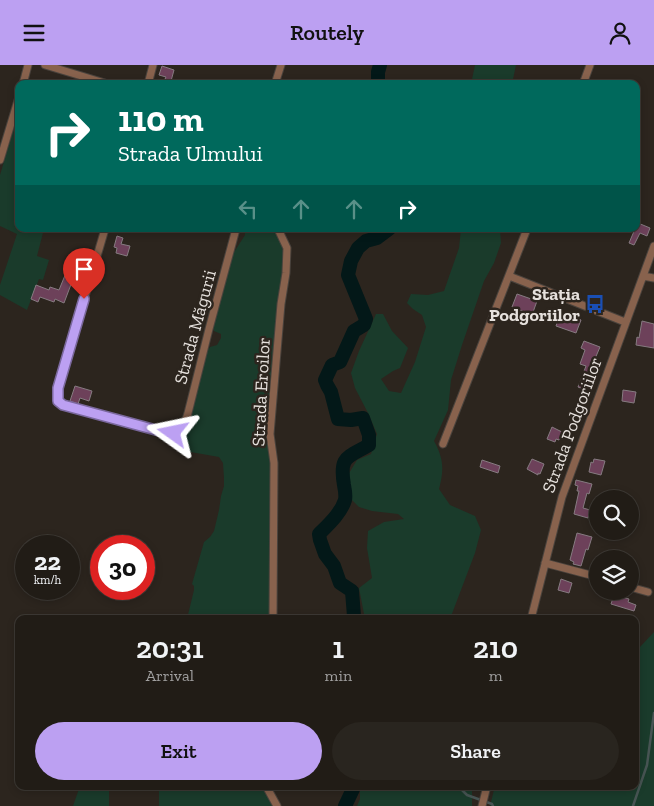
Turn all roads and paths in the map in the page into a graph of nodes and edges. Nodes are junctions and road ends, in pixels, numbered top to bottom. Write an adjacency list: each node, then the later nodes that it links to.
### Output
1 (28, 65): 6 (street)
2 (45, 65): 7 (street)
3 (153, 65): 8 (street)
4 (281, 65): 9 (street)
5 (590, 65): 10 (street)
6 (24, 80)
7 (95, 80)
8 (149, 80)
9 (277, 80)
10 (584, 80)
11 (15, 110): 12 (street)
12 (0, 160)
13 (104, 232): 14 (street, Strada Măgurii)
14 (235, 232)
15 (279, 232): 27 (street, Strada Eroilor)
16 (526, 232): 18 (street)
17 (654, 246): 19 (street, Strada Podgoriilor)
18 (509, 276): 21 (street); 22 (street)
19 (643, 276): 20 (street); 21 (street, Strada Podgoriilor)
20 (654, 278)
21 (625, 322): 23 (street, Strada Podgoriilor)
22 (443, 444)
23 (545, 563): 24 (street); 28 (street, Strada Podgoriilor)
24 (589, 575)
25 (639, 590): 26 (street)
26 (648, 592)
27 (273, 615)
28 (531, 615)
29 (268, 790): 31 (street)
30 (486, 790): 32 (street)
31 (277, 806)
32 (482, 806)

